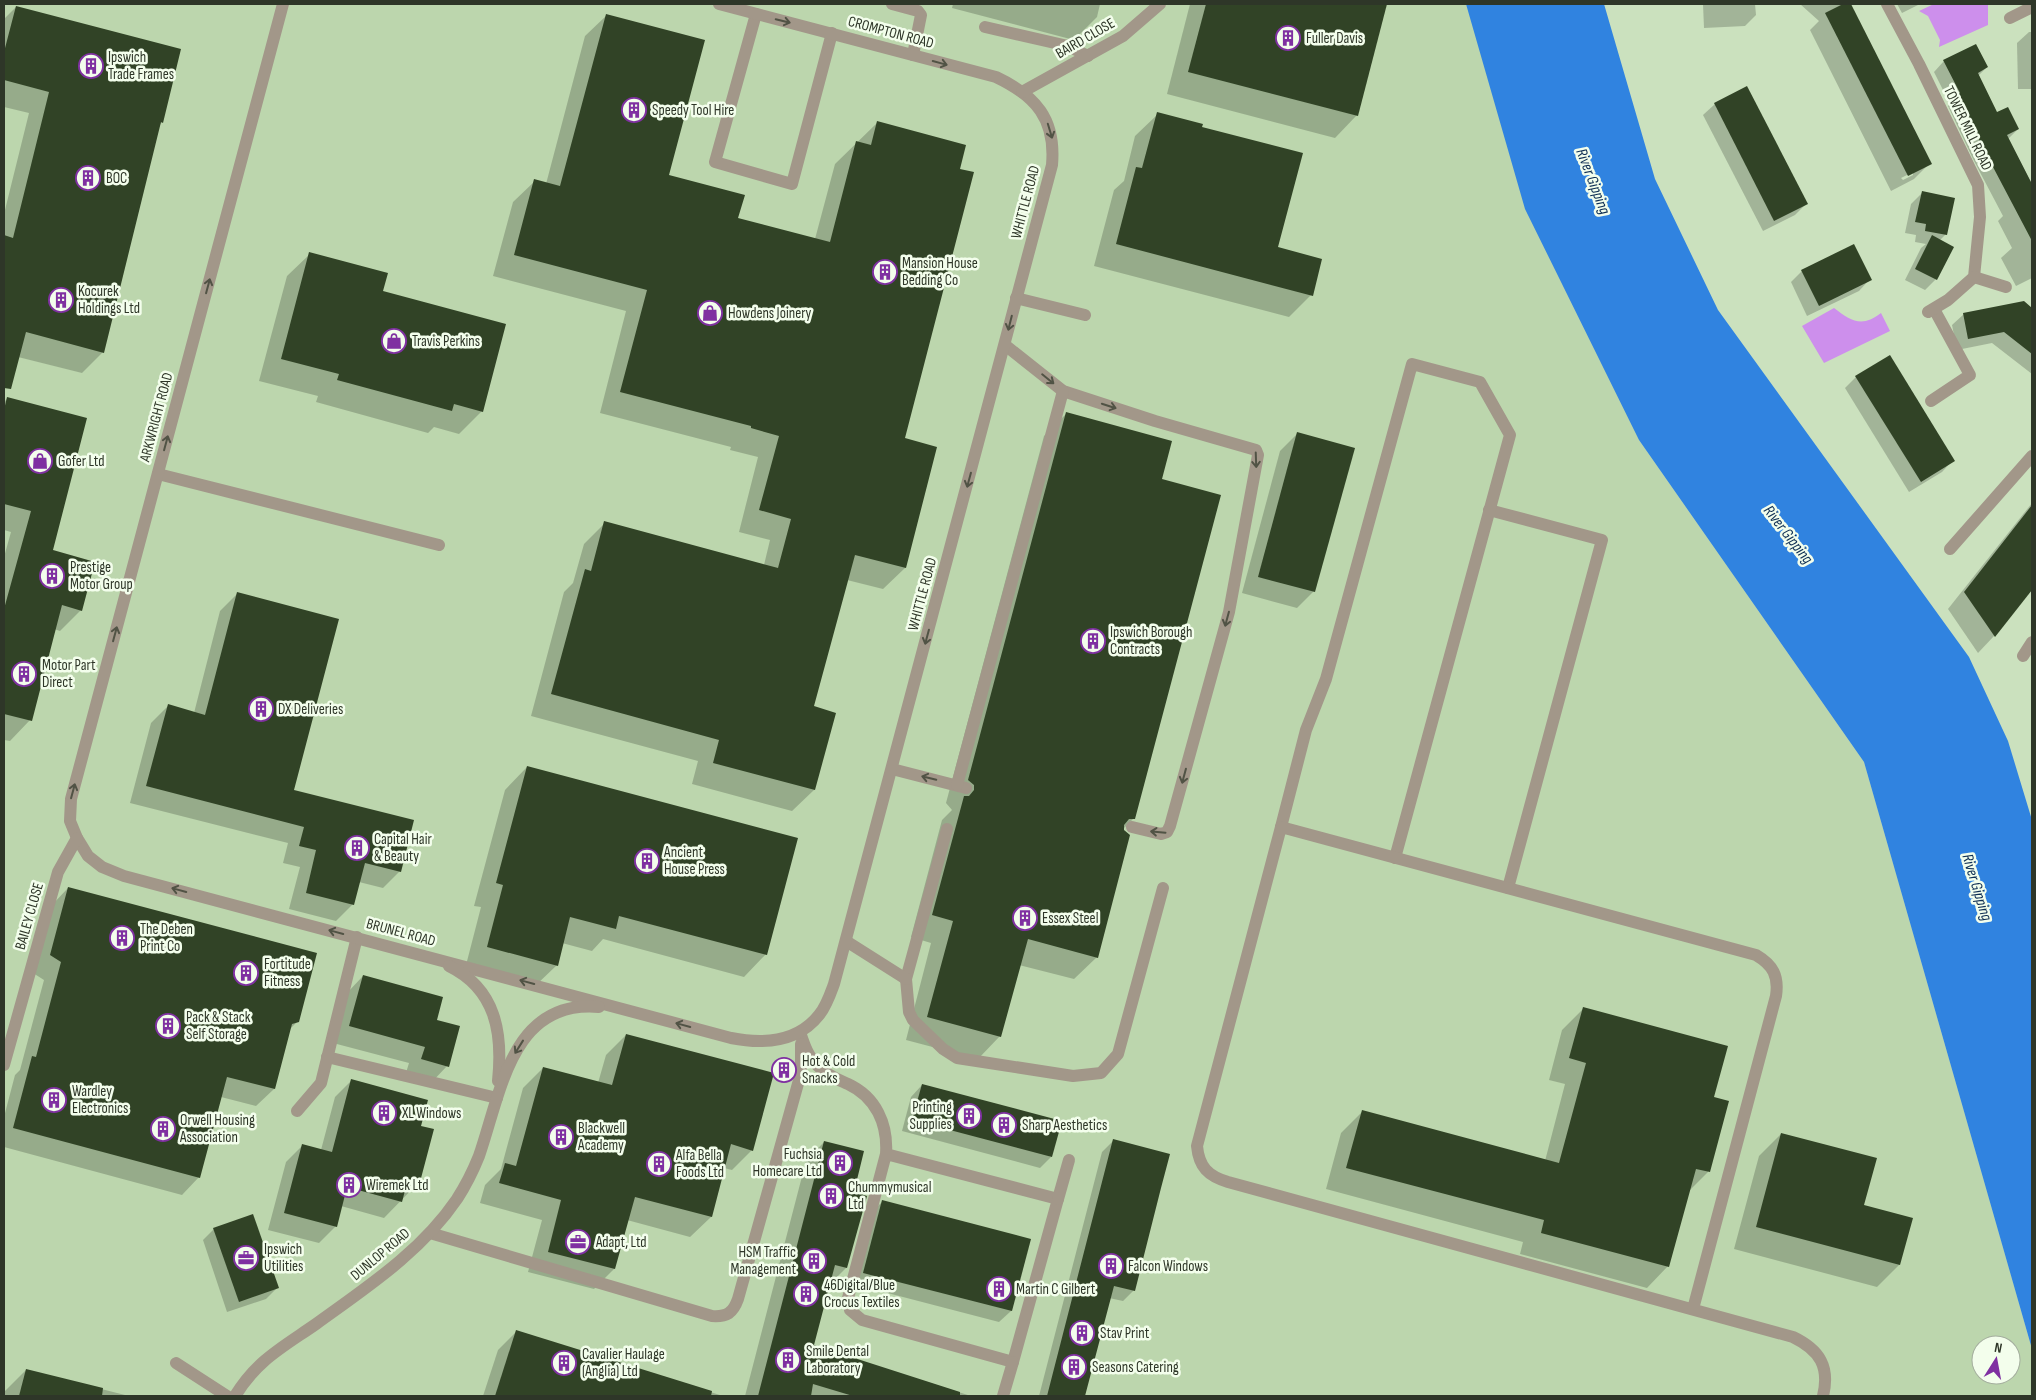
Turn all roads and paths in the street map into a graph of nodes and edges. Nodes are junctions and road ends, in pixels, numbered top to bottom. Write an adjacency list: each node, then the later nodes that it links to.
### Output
1 (283, 4): 23 (street, ARKWRIGHT ROAD, one-way to 1)
2 (719, 4): 8 (street, CROMPTON ROAD)
3 (892, 4): 7 (street)
4 (1160, 4): 13 (street, BAIRD CLOSE)
5 (1887, 4): 15 (street, TOWER MILL ROAD)
6 (2032, 7): 9 (street)
7 (922, 10): 12 (street)
8 (756, 14): 11 (street, CROMPTON ROAD, one-way to 11); 11 (street)
9 (2010, 18)
10 (985, 27): 13 (street)
11 (832, 33): 12 (street, CROMPTON ROAD)
12 (913, 55): 14 (street, CROMPTON ROAD, one-way to 14)
13 (1088, 56): 14 (street, BAIRD CLOSE)
14 (1022, 92): 17 (street, WHITTLE ROAD, one-way to 17)
15 (1974, 277): 16 (street); 21 (street)
16 (2006, 287)
17 (1016, 298): 18 (street); 19 (street, WHITTLE ROAD, one-way to 19)
18 (1085, 315)
19 (1005, 345): 20 (street, one-way to 20); 29 (street, WHITTLE ROAD, one-way to 29)
20 (1063, 391): 29 (street, one-way to 29); 30 (street, one-way to 30)
21 (1930, 401)
22 (2032, 456): 26 (street)
23 (158, 474): 25 (street); 33 (street, ARKWRIGHT ROAD, one-way to 23)
24 (1490, 510): 31 (street); 34 (street); 36 (street)
25 (439, 545)
26 (1950, 549)
27 (2032, 642): 28 (street)
28 (2023, 656)
29 (892, 769): 38 (street, WHITTLE ROAD)
30 (1132, 827)
31 (1281, 827): 34 (street); 52 (street)
32 (948, 829): 40 (street)
33 (77, 838): 37 (street, BRUNEL ROAD, one-way to 33); 45 (street, BAILEY CLOSE)
34 (1395, 858): 36 (street)
35 (1162, 888): 40 (street)
36 (1508, 888): 52 (street)
37 (357, 938): 39 (street, BRUNEL ROAD); 44 (street)
38 (846, 941): 40 (street); 42 (street, WHITTLE ROAD)
39 (431, 957): 41 (street, BRUNEL ROAD, one-way to 39); 46 (street, DUNLOP ROAD)
40 (906, 979)
41 (622, 1008): 43 (street, BRUNEL ROAD, one-way to 41); 46 (street, DUNLOP ROAD, one-way to 46)
42 (800, 1032): 43 (street, WHITTLE ROAD); 48 (street); 51 (street)
43 (730, 1038)
44 (327, 1057): 46 (street); 47 (street)
45 (4, 1065)
46 (497, 1098): 51 (street, DUNLOP ROAD)
47 (297, 1111)
48 (886, 1154): 50 (street); 53 (street)
49 (1069, 1160): 50 (street)
50 (1058, 1199): 53 (street)
51 (430, 1233): 56 (street, DUNLOP ROAD)
52 (1693, 1310): 58 (street)
53 (1013, 1362): 57 (street)
54 (176, 1363): 55 (street)
55 (227, 1396)
56 (236, 1396)
57 (1004, 1396)
58 (1823, 1396)

